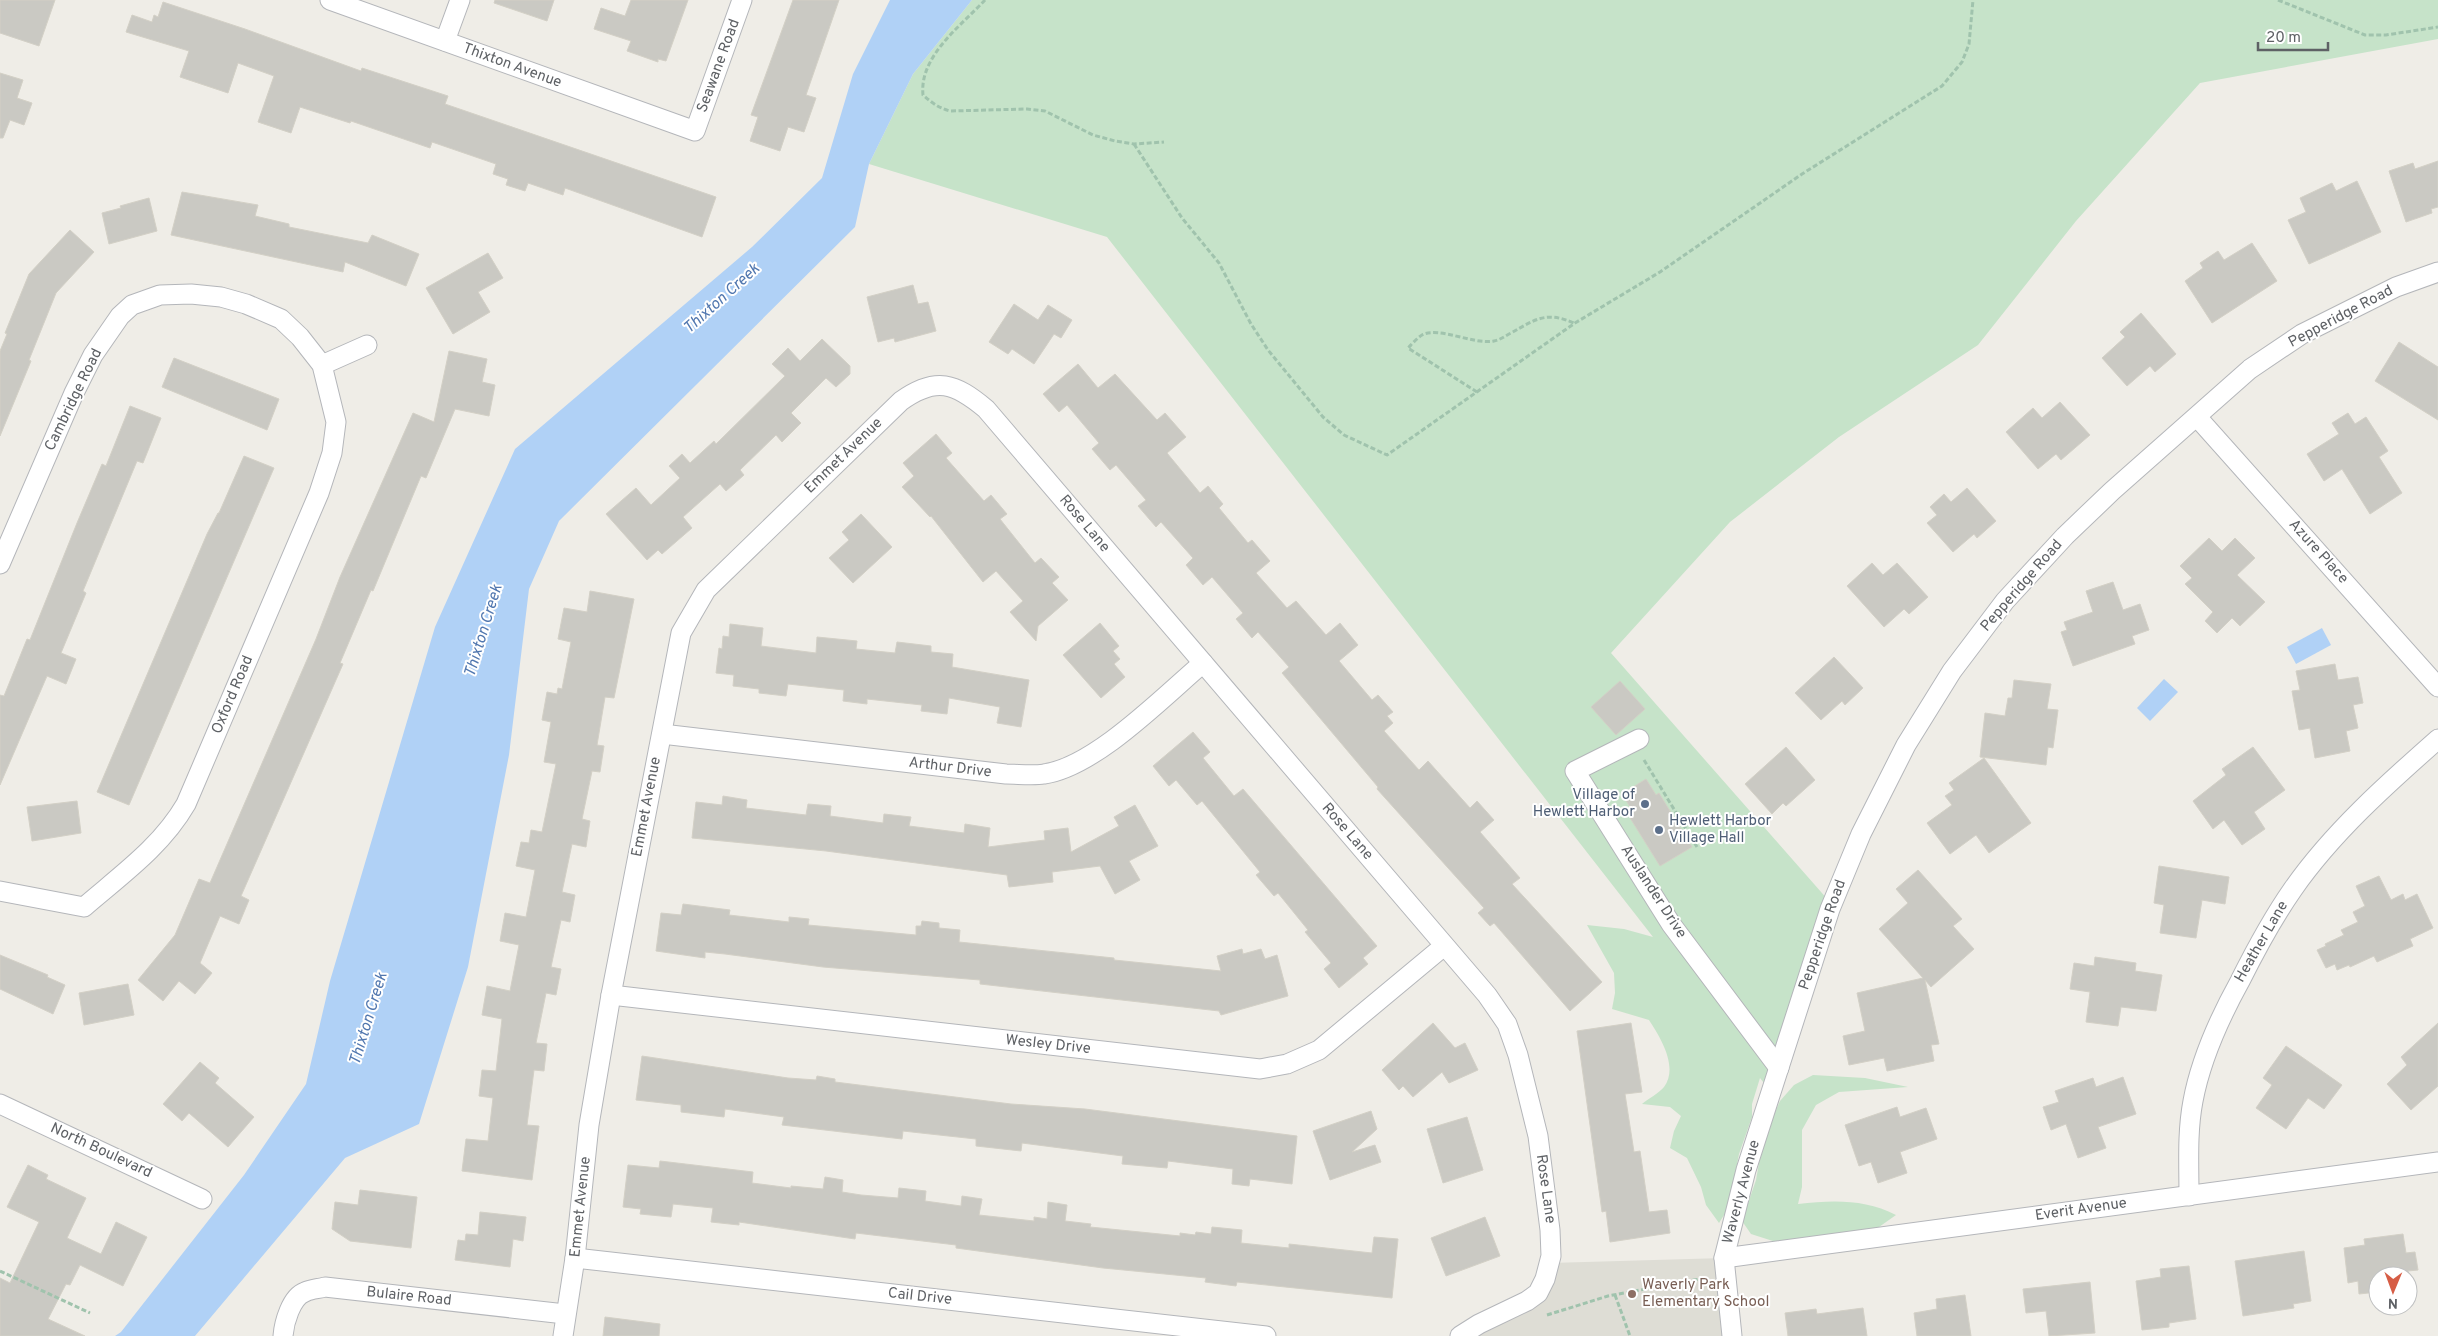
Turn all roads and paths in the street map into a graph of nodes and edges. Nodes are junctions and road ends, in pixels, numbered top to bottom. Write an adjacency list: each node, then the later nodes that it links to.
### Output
1 (330, 0): 8 (street, Thixton Avenue)
2 (460, 0): 8 (street)
3 (742, 0): 9 (street, Seawane Road)
4 (985, 0): 11 (path)
5 (1973, 0): 13 (path)
6 (2278, 0): 7 (path)
7 (2438, 27)
8 (445, 41): 9 (street, Thixton Avenue)
9 (695, 132)
10 (1164, 142): 11 (path)
11 (1134, 144): 17 (path)
12 (2438, 272): 18 (street, Pepperidge Road)
13 (1575, 323): 17 (path); 17 (path)
14 (367, 345): 15 (street)
15 (322, 366): 19 (street, Cambridge Road); 26 (street, Oxford Road)
16 (933, 385): 20 (street, Rose Lane); 22 (street, Emmet Avenue)
17 (1477, 392)
18 (2197, 417): 21 (street, Azure Place); 29 (street, Pepperidge Road)
19 (0, 564)
20 (1203, 664): 22 (street, Arthur Drive); 27 (street, Rose Lane)
21 (2438, 687)
22 (662, 734): 28 (street, Emmet Avenue)
23 (2438, 739): 32 (street, Heather Lane)
24 (1636, 741): 25 (path); 29 (street, Auslander Drive)
25 (1697, 847)
26 (0, 891)
27 (1444, 946): 28 (street, Wesley Drive); 45 (street, Rose Lane)
28 (611, 995): 34 (street, Emmet Avenue)
29 (1781, 1059): 35 (street, Waverly Avenue)
30 (0, 1104): 33 (street, North Boulevard)
31 (2438, 1162): 32 (street, Everit Avenue)
32 (2189, 1196): 35 (street, Everit Avenue)
33 (202, 1198)
34 (575, 1258): 40 (street, Emmet Avenue); 44 (street, Cail Drive)
35 (1724, 1258): 47 (street, Waverly Avenue)
36 (0, 1271): 39 (path)
37 (1704, 1278): 38 (path)
38 (1616, 1295): 41 (path); 46 (path)
39 (90, 1313)
40 (565, 1314): 42 (street, Bulaire Road); 43 (street, Emmet Avenue)
41 (1548, 1315)
42 (283, 1336)
43 (563, 1336)
44 (1266, 1336)
45 (1460, 1336)
46 (1630, 1336)
47 (1732, 1336)

